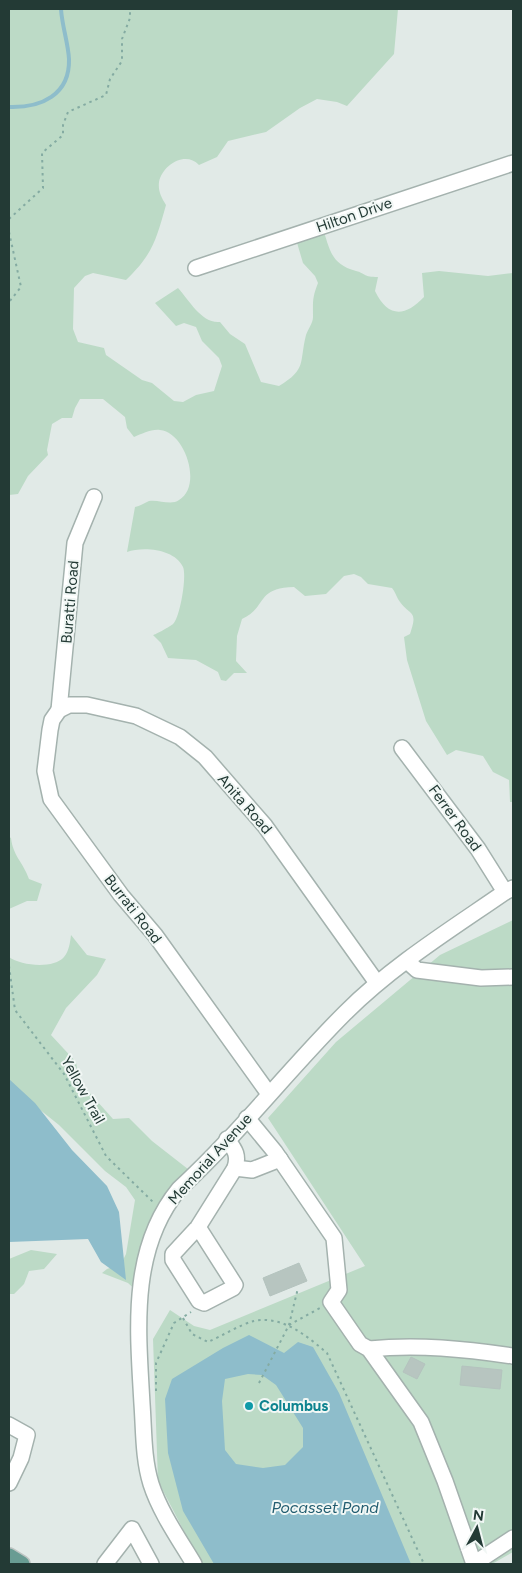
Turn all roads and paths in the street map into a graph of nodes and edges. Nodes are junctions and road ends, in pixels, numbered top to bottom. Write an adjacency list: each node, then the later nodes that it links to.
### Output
1 (130, 9): 3 (path)
2 (513, 163): 5 (street, Hilton Drive)
3 (9, 219)
4 (9, 232): 6 (path)
5 (196, 268)
6 (9, 302)
7 (94, 497): 8 (street, Buratti Road)
8 (59, 710): 14 (street, Anita Road); 15 (street, Burrati Road)
9 (402, 748): 10 (street, Ferrer Road)
10 (509, 890): 11 (street, Memorial Avenue)
11 (407, 961): 13 (street); 14 (street, Memorial Avenue)
12 (9, 966): 20 (path, Yellow Trail)
13 (513, 977)
14 (377, 983): 15 (street, Memorial Avenue)
15 (269, 1094): 16 (street, Memorial Avenue)
16 (247, 1118): 17 (street, Memorial Avenue); 18 (street)
17 (228, 1139): 19 (street); 20 (street, Memorial Avenue)
18 (280, 1159): 19 (street); 23 (street)
19 (235, 1168): 21 (street)
20 (164, 1211): 39 (street, Memorial Avenue)
21 (198, 1227): 21 (street)
22 (298, 1288): 26 (path)
23 (332, 1302): 26 (path); 27 (street)
24 (191, 1312): 25 (path)
25 (183, 1318): 26 (path); 30 (path)
26 (289, 1326): 29 (path); 40 (path)
27 (369, 1349): 28 (street); 35 (street)
28 (513, 1356)
29 (259, 1383)
30 (156, 1398)
31 (9, 1425): 32 (street)
32 (9, 1483)
33 (513, 1538): 35 (street)
34 (9, 1556): 36 (main road)
35 (475, 1563)
36 (22, 1564)
37 (105, 1564): 38 (street)
38 (151, 1564)
39 (194, 1564)
40 (424, 1564)

